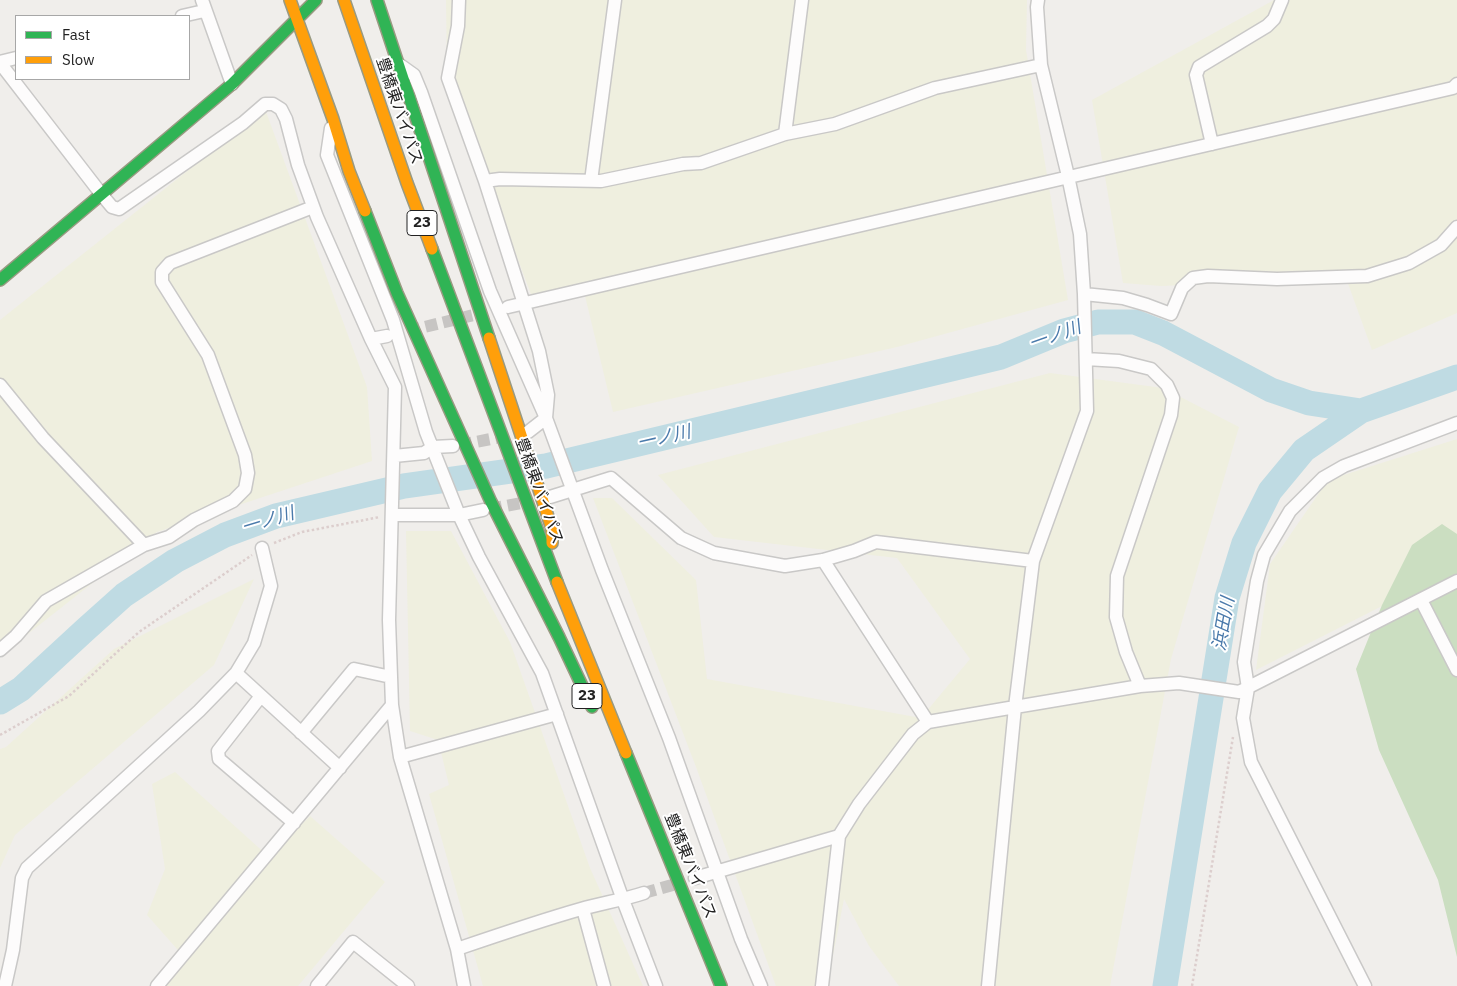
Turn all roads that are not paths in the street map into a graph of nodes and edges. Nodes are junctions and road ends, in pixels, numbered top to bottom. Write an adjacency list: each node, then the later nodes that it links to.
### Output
1 (290, 0): 12 (main road, 23)
2 (344, 0): 51 (main road, 豊橋東バイパス / 23)
3 (377, 0): 15 (main road, 23)
4 (459, 0): 23 (street)
5 (616, 0): 24 (street)
6 (802, 0): 20 (street)
7 (1038, 0): 16 (street)
8 (1282, 0): 21 (street)
9 (312, 4): 12 (main road)
10 (203, 5): 11 (street); 17 (street)
11 (184, 15)
12 (296, 20): 17 (main road); 19 (main road, 23)
13 (15, 58): 14 (street)
14 (0, 63): 25 (street)
15 (399, 64): 36 (street); 38 (main road, 23)
16 (1042, 66): 20 (street); 22 (street)
17 (232, 84): 25 (main road)
18 (1457, 84): 21 (street)
19 (333, 119): 40 (street); 44 (main road, 23)
20 (785, 134): 24 (street)
21 (1212, 144): 22 (street)
22 (1068, 176): 29 (street); 30 (street)
23 (485, 181): 24 (street); 30 (street)
24 (591, 181)
25 (102, 195): 26 (street); 28 (main road)
26 (313, 207): 33 (street); 47 (street)
27 (1457, 227): 29 (street)
28 (0, 280)
29 (1084, 295): 34 (street)
30 (524, 302): 31 (street); 36 (street)
31 (508, 307)
32 (387, 336): 33 (street)
33 (371, 339): 41 (street)
34 (1086, 354): 50 (street); 58 (street)
35 (0, 385): 47 (street)
36 (546, 418): 38 (street); 42 (street)
37 (1457, 423): 59 (street)
38 (526, 436): 43 (main road, 23)
39 (453, 446): 40 (street)
40 (435, 452): 41 (street); 45 (street)
41 (394, 460): 46 (street)
42 (571, 486): 43 (street); 49 (street); 72 (street)
43 (545, 495): 51 (main road, 23)
44 (487, 506): 45 (street); 64 (main road, 23)
45 (457, 510): 46 (street); 63 (street)
46 (392, 514): 57 (street)
47 (144, 545): 54 (street)
48 (262, 548): 56 (street)
49 (823, 560): 50 (street); 65 (street)
50 (1033, 561): 62 (street)
51 (551, 568): 74 (main road, 豊橋東バイパス / 23)
52 (1457, 581): 53 (street)
53 (1421, 600): 55 (street); 59 (street)
54 (0, 650)
55 (1457, 670)
56 (236, 673): 60 (street); 79 (street)
57 (391, 677): 61 (street); 66 (street)
58 (1140, 686): 59 (street); 62 (street)
59 (1243, 690): 90 (street)
60 (261, 696): 66 (street); 70 (street)
61 (392, 705): 68 (street); 69 (street)
62 (1015, 707): 65 (street); 89 (street)
63 (557, 714): 68 (street); 76 (street)
64 (597, 717)
65 (928, 722): 71 (street)
66 (301, 733): 69 (street)
67 (609, 743): 74 (main road, 23)
68 (400, 757): 78 (street)
69 (340, 768): 70 (street)
70 (294, 823): 80 (street)
71 (839, 836): 72 (street); 88 (street)
72 (716, 873): 73 (street); 87 (street)
73 (695, 878)
74 (683, 890): 86 (main road, 豊橋東バイパス / 23)
75 (644, 892): 76 (street)
76 (623, 900): 77 (street); 85 (street)
77 (583, 909): 78 (street); 84 (street)
78 (457, 949): 83 (street)
79 (5, 986)
80 (157, 986)
81 (317, 986): 82 (street)
82 (408, 986)
83 (464, 986)
84 (604, 986)
85 (656, 986)
86 (721, 986)
87 (761, 986)
88 (822, 986)
89 (988, 986)
90 (1365, 986)

